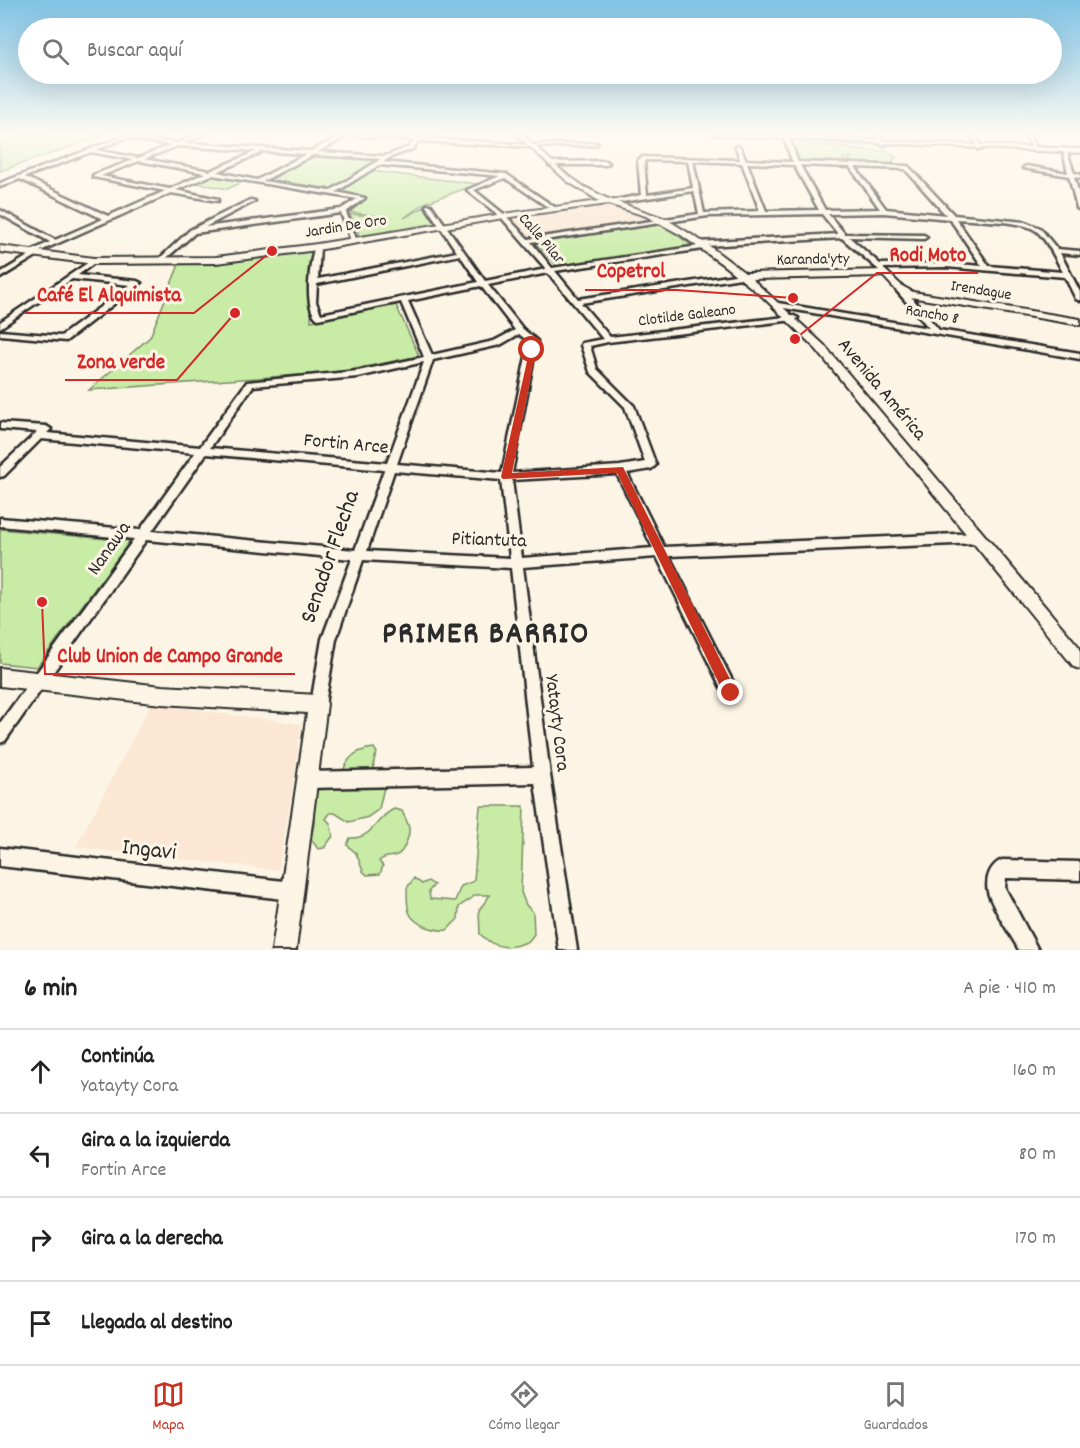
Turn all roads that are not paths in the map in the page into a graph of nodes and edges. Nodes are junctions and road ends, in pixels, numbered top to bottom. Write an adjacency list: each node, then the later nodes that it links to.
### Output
1 (14, 179): 19 (street)
2 (25, 179): 38 (street)
3 (113, 179): 21 (street)
4 (195, 179): 21 (street)
5 (246, 179): 18 (street)
6 (264, 179): 18 (street)
7 (353, 179): 22 (street)
8 (498, 179): 36 (street, Calle Pilar)
9 (512, 179): 29 (street)
10 (572, 179): 26 (street, Avenida América)
11 (643, 179): 23 (street)
12 (693, 179): 20 (street)
13 (751, 179): 34 (street)
14 (805, 179): 33 (street)
15 (861, 179): 30 (street)
16 (918, 179): 37 (street)
17 (1072, 179): 28 (street)
18 (259, 182): 22 (street)
19 (0, 185)
20 (695, 189): 23 (street, Jardin De Oro); 35 (street)
21 (172, 190): 24 (street); 38 (street)
22 (332, 192): 32 (street)
23 (644, 197): 26 (street, Jardin De Oro)
24 (216, 200)
25 (252, 201): 41 (street)
26 (608, 202): 29 (street, Jardin De Oro); 39 (street, Avenida América)
27 (429, 206): 40 (street, Yatayty Cora)
28 (1080, 208)
29 (554, 209): 36 (street, Jardin De Oro)
30 (884, 211): 33 (street); 37 (street)
31 (0, 212): 46 (street)
32 (343, 212): 41 (street); 44 (street)
33 (823, 212): 34 (street); 42 (street)
34 (764, 213): 35 (street)
35 (702, 214): 39 (street)
36 (503, 216): 40 (street, Jardin De Oro); 45 (street, Calle Pilar)
37 (952, 217): 50 (street); 56 (street)
38 (109, 219): 46 (street)
39 (664, 221): 45 (street); 47 (street, Avenida América)
40 (444, 226): 44 (street, Jardin De Oro); 51 (street, Yatayty Cora)
41 (192, 231): 54 (street)
42 (845, 236): 43 (street); 47 (street); 57 (street)
43 (924, 237)
44 (354, 241): 48 (street, Jardin De Oro)
45 (526, 241): 58 (street, Calle Pilar)
46 (56, 243): 53 (street)
47 (701, 246): 58 (street); 61 (street, Avenida América)
48 (317, 247): 54 (street, Jardin De Oro); 63 (street)
49 (0, 249): 53 (street, Jardin De Oro)
50 (1055, 251): 52 (street); 59 (street)
51 (462, 253): 63 (street); 64 (street, Yatayty Cora)
52 (1080, 253)
53 (34, 254): 55 (street, Jardin De Oro); 60 (street)
54 (161, 260): 55 (street, Jardin De Oro)
55 (94, 261): 62 (street)
56 (987, 268): 57 (street, Karanda'yty); 59 (street, Karanda'yty)
57 (882, 269): 61 (street, Karanda'yty); 65 (street, Irendague)
58 (551, 270): 64 (street); 68 (street, Calle Pilar)
59 (1068, 275): 66 (street)
60 (0, 276)
61 (741, 276): 68 (street); 69 (street, Avenida América)
62 (71, 278): 72 (street); 75 (street)
63 (314, 282): 67 (street)
64 (483, 284): 67 (street); 73 (street, Yatayty Cora)
65 (899, 288): 71 (street, Irendague); 74 (street)
66 (1080, 299)
67 (404, 300): 78 (street)
68 (576, 301): 76 (street, Calle Pilar)
69 (778, 305): 70 (street, Avenida América); 74 (street, Rancho 8)
70 (794, 318): 76 (street, Clotilde Galeano); 89 (street, Avenida América)
71 (1080, 322)
72 (0, 326)
73 (520, 331): 78 (street); 86 (street, Yatayty Cora)
74 (936, 331): 77 (street, Rancho 8)
75 (0, 333)
76 (609, 340): 82 (street, Clotilde Galeano)
77 (1080, 356)
78 (429, 359): 81 (street, Nanawa); 83 (street, Senador Flecha)
79 (0, 426): 80 (street, Fortin Arce)
80 (42, 432): 81 (street, Fortin Arce); 85 (street)
81 (204, 450): 83 (street, Fortin Arce); 88 (street, Nanawa)
82 (651, 465): 84 (street, Fortin Arce)
83 (389, 467): 86 (street, Fortin Arce); 91 (street, Senador Flecha)
84 (620, 470): 86 (street, Fortin Arce); 90 (street)
85 (0, 473)
86 (506, 477): 92 (street, Yatayty Cora)
87 (0, 522): 88 (street, Pitiantuta)
88 (144, 535): 91 (street, Pitiantuta); 95 (street, Nanawa)
89 (978, 538): 90 (street, Pitiantuta); 93 (street, Avenida América)
90 (662, 552): 92 (street, Pitiantuta); 96 (street)
91 (360, 555): 92 (street, Pitiantuta); 97 (street, Senador Flecha)
92 (516, 563): 99 (street, Yatayty Cora)
93 (1080, 661)
94 (0, 677): 95 (street)
95 (40, 681): 97 (street); 98 (street, Nanawa)
96 (731, 693)
97 (318, 704): 100 (street, Senador Flecha)
98 (0, 736)
99 (542, 775): 100 (street); 105 (street, Yatayty Cora)
100 (309, 780): 103 (street, Senador Flecha)
101 (0, 857): 103 (street, Ingavi)
102 (1080, 871): 106 (street)
103 (292, 891): 104 (street, Senador Flecha)
104 (284, 950)
105 (568, 950)
106 (1029, 950)

